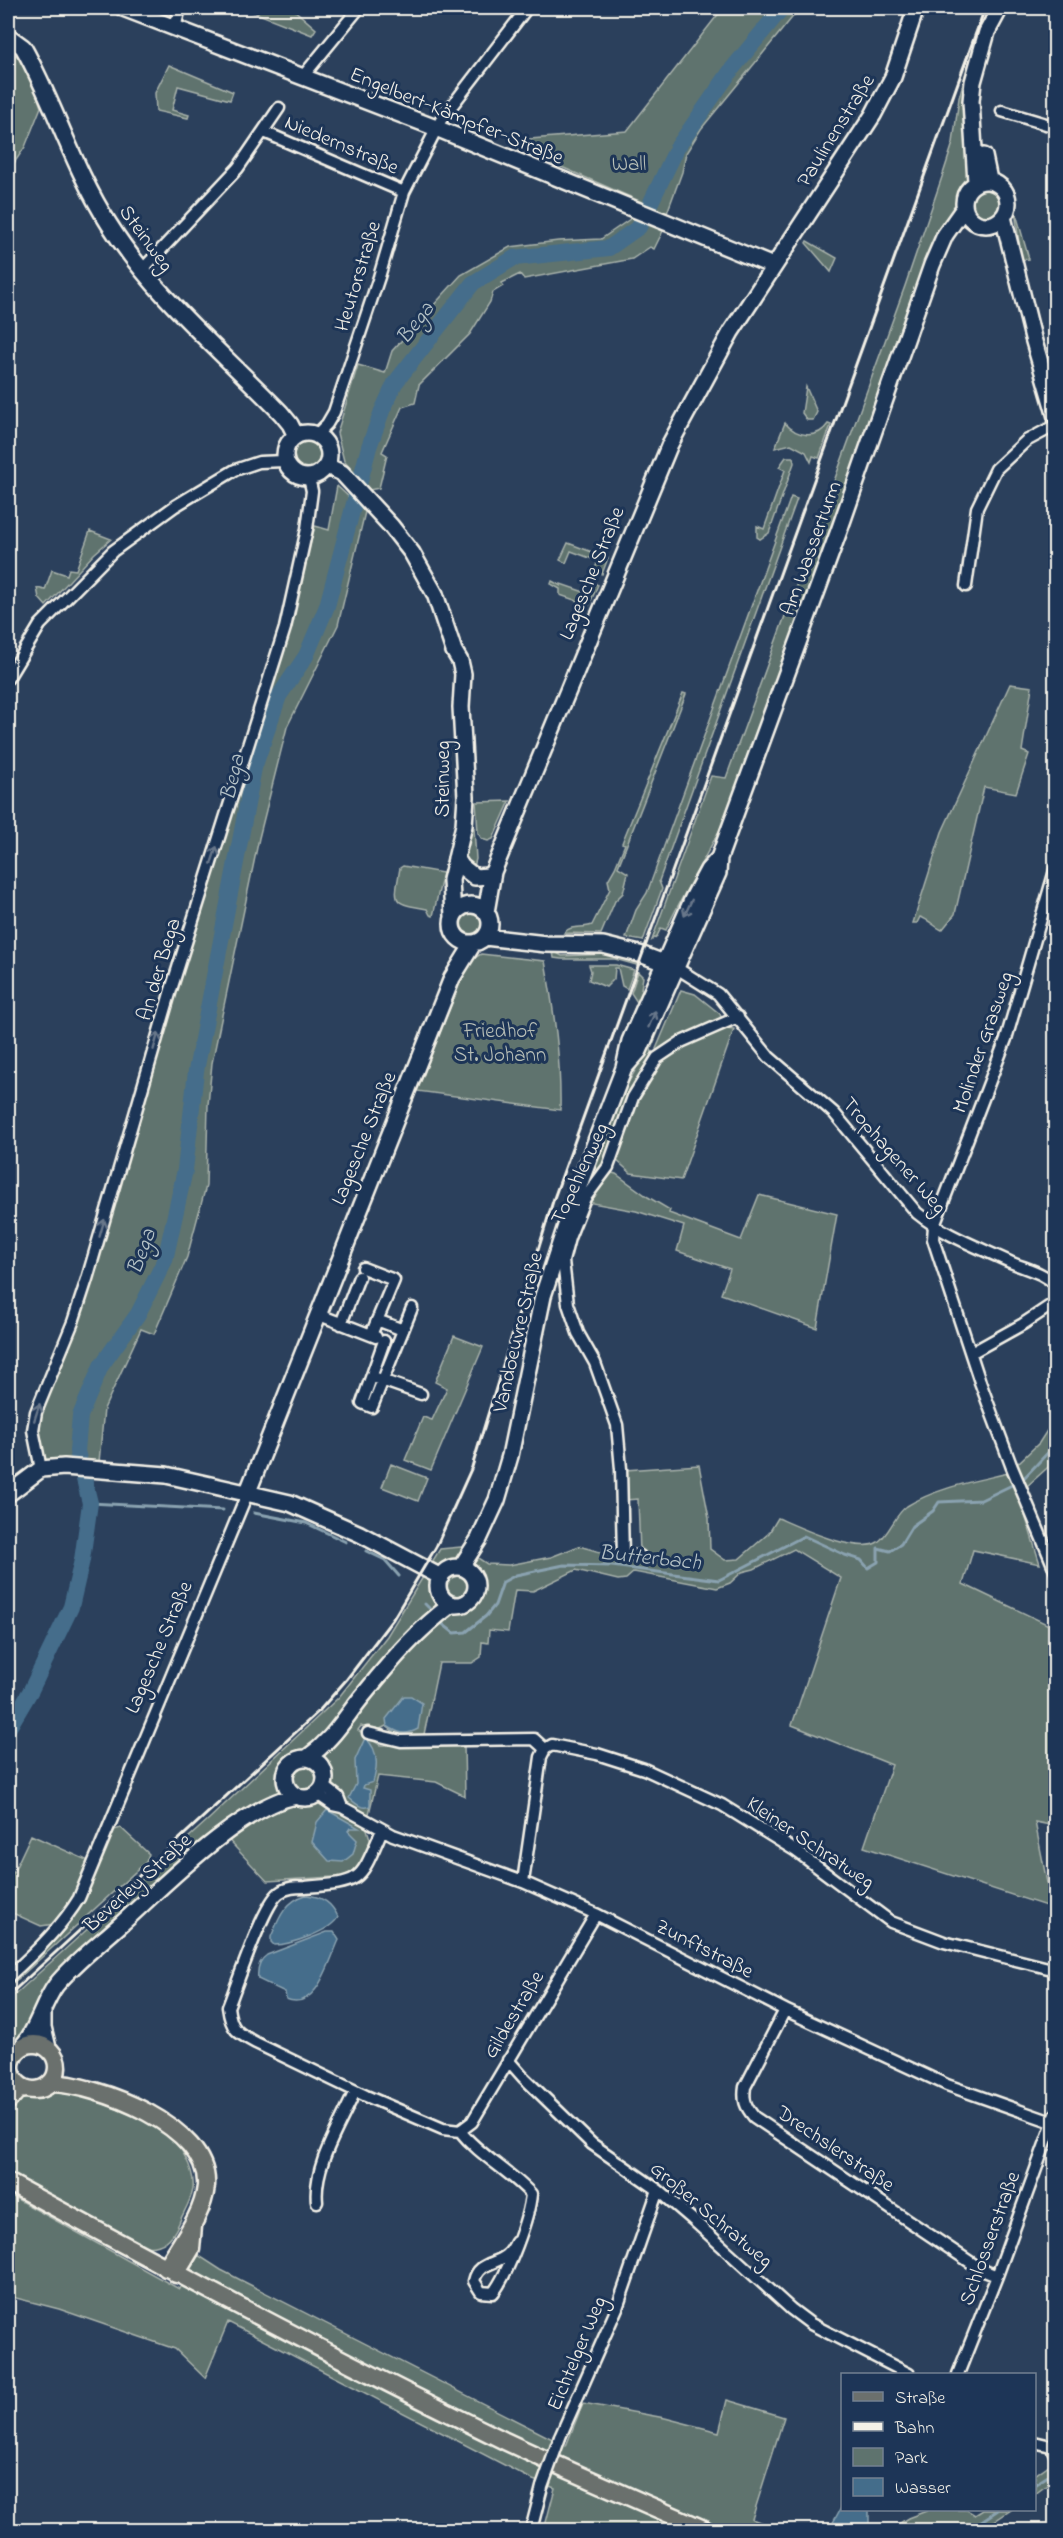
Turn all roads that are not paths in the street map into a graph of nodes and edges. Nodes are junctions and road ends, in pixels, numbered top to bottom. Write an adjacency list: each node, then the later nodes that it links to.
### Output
1 (123, 8): 7 (street, Engelbert-Kämpfer-Straße)
2 (180, 8): 7 (street)
3 (359, 8): 9 (street)
4 (527, 8): 13 (street, Heutorstraße)
5 (916, 8): 21 (street, Paulinenstraße)
6 (999, 10): 15 (street)
7 (175, 28): 9 (street, Engelbert-Kämpfer-Straße)
8 (8, 36): 23 (street, Steinweg)
9 (304, 75): 13 (street, Engelbert-Kämpfer-Straße)
10 (279, 108): 14 (street, Niedernstraße)
11 (1002, 111): 12 (street)
12 (1056, 127)
13 (436, 128): 16 (street, Heutorstraße); 21 (street, Engelbert-Kämpfer-Straße)
14 (264, 132): 16 (street, Niedernstraße); 23 (street, Niedernstraße)
15 (983, 181): 17 (street); 18 (street)
16 (404, 192): 26 (street, Heutorstraße)
17 (964, 208): 19 (street); 20 (street, Am Wasserturm)
18 (1003, 217): 19 (street); 22 (street)
19 (982, 224): 20 (street, Am Wasserturm); 22 (street)
20 (939, 250): 40 (street, Am Wasserturm)
21 (773, 266): 35 (street, Lagesche Straße)
22 (1015, 266): 24 (street)
23 (141, 271): 27 (street, Steinweg)
24 (1056, 417)
25 (1056, 425): 31 (street)
26 (316, 435): 27 (street); 29 (street)
27 (296, 436): 28 (street)
28 (285, 461): 30 (street); 32 (street)
29 (327, 466): 30 (street); 33 (street, Steinweg)
30 (309, 478): 57 (street, An der Bega, one-way to 30)
31 (966, 586)
32 (8, 678)
33 (454, 865): 35 (street); 36 (street); 37 (street, Steinweg)
34 (1056, 867): 43 (street, Molinder Grasweg)
35 (491, 874): 36 (street, Lagesche Straße); 38 (street, Lagesche Straße)
36 (470, 904): 37 (street); 38 (street)
37 (453, 916): 39 (street)
38 (484, 929): 39 (street); 40 (street, Trophagener Weg); 41 (street, Lagesche Straße)
39 (457, 939): 41 (street, Lagesche Straße)
40 (669, 964): 42 (street, Trophagener Weg); 60 (street, Vandoeuvre Straße)
41 (452, 978): 47 (street, Lagesche Straße)
42 (738, 1017): 43 (street, Trophagener Weg); 61 (street, Topehlenweg)
43 (934, 1226): 44 (street); 54 (street, Trophagener Weg)
44 (1056, 1285)
45 (1056, 1302): 54 (street)
46 (412, 1308): 50 (street)
47 (317, 1314): 49 (street); 59 (street, Lagesche Straße)
48 (377, 1320): 49 (street); 50 (street); 51 (street)
49 (341, 1324): 51 (street)
50 (403, 1330): 53 (street)
51 (371, 1335): 52 (street)
52 (384, 1341): 53 (street); 55 (street)
53 (395, 1345): 55 (street)
54 (971, 1353): 63 (street, Trophagener Weg)
55 (377, 1378): 56 (street)
56 (421, 1394)
57 (41, 1469): 58 (street); 59 (street)
58 (8, 1494)
59 (247, 1494): 64 (street); 82 (street, Lagesche Straße)
60 (479, 1539): 62 (street, Vandoeuvre Straße); 65 (street, Vandoeuvre Straße)
61 (640, 1556)
62 (461, 1567): 64 (street); 65 (street)
63 (1056, 1572)
64 (441, 1577): 66 (street)
65 (475, 1577): 67 (street)
66 (439, 1593): 67 (street); 68 (street)
67 (451, 1605): 68 (street)
68 (424, 1625): 70 (street)
69 (368, 1733): 71 (street, Kleiner Schratweg)
70 (332, 1738): 72 (street); 73 (street)
71 (545, 1749): 79 (street); 81 (street, Kleiner Schratweg)
72 (307, 1758): 73 (street); 74 (street)
73 (322, 1767): 75 (street)
74 (285, 1781): 76 (street); 77 (street)
75 (320, 1790): 76 (street); 78 (street, Zunftstraße)
76 (296, 1796): 77 (street)
77 (273, 1802): 83 (street, Beverley Straße)
78 (382, 1830): 79 (street, Zunftstraße); 93 (street)
79 (523, 1882): 80 (street, Zunftstraße)
80 (596, 1914): 84 (street, Zunftstraße); 87 (street, Gildestraße)
81 (1056, 1970)
82 (8, 1977)
83 (43, 2008): 85 (street, Beverley Straße); 86 (street)
84 (785, 2010): 95 (street, Zunftstraße); 104 (street, Drechslerstraße)
85 (24, 2045): 86 (main road); 89 (main road)
86 (48, 2048): 88 (main road)
87 (508, 2060): 96 (street, Gildestraße); 98 (street, Großer Schratweg)
88 (57, 2067): 90 (main road); 91 (main road)
89 (9, 2081): 92 (main road)
90 (50, 2083): 91 (main road); 92 (main road)
91 (86, 2087): 100 (main road)
92 (26, 2089): 94 (main road)
93 (355, 2091): 96 (street); 99 (street)
94 (8, 2101)
95 (1054, 2118): 104 (street, Schlosserstraße)
96 (460, 2131): 101 (street)
97 (8, 2182): 103 (main road)
98 (658, 2190): 106 (street, Großer Schratweg); 111 (street, Eichtelger Weg, bridge)
99 (317, 2202)
100 (193, 2225): 102 (main road); 103 (main road)
101 (516, 2242): 101 (street)
102 (191, 2249): 103 (main road); 105 (main road)
103 (171, 2271): 105 (main road)
104 (997, 2276): 107 (street, Schlosserstraße)
105 (206, 2290): 112 (main road)
106 (907, 2373)
107 (958, 2373)
108 (1036, 2442): 109 (street)
109 (1053, 2445): 110 (street)
110 (1056, 2457)
111 (531, 2530)
112 (706, 2530)

